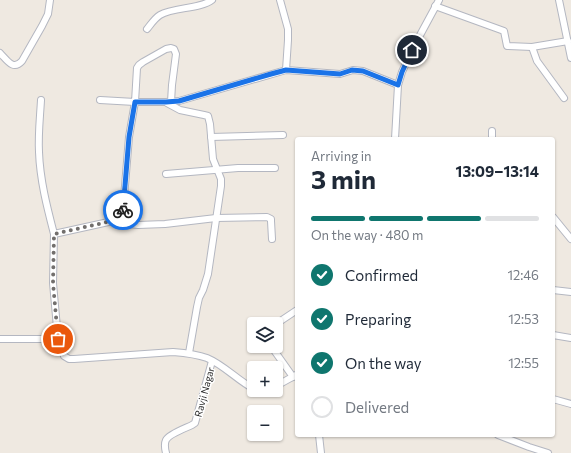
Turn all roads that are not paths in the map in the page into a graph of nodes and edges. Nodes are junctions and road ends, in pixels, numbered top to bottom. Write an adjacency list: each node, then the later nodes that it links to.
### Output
1 (50, 0): 10 (street)
2 (212, 0): 7 (street)
3 (280, 0): 12 (street)
4 (439, 0): 6 (street)
5 (559, 0): 8 (street)
6 (435, 6): 9 (street); 13 (street)
7 (147, 29)
8 (568, 41): 9 (street); 11 (street)
9 (532, 47): 14 (street)
10 (0, 53)
11 (571, 58)
12 (286, 70): 13 (street); 18 (street)
13 (398, 85): 22 (street)
14 (564, 98)
15 (41, 100): 30 (street)
16 (100, 100): 17 (street)
17 (135, 102): 18 (street); 18 (street); 27 (street)
18 (169, 102): 21 (street)
19 (492, 131): 23 (street)
20 (283, 135): 21 (street)
21 (211, 137): 25 (street)
22 (395, 137)
23 (492, 137)
24 (275, 168): 25 (street)
25 (217, 169): 26 (street); 28 (street)
26 (166, 174)
27 (119, 218): 28 (street); 30 (street)
28 (216, 218): 31 (street); 41 (street)
29 (555, 219): 32 (street)
30 (54, 234): 40 (street)
31 (272, 239)
32 (571, 239)
33 (555, 290): 34 (street)
34 (571, 292)
35 (295, 311): 36 (street)
36 (283, 319)
37 (555, 335): 38 (street)
38 (571, 338)
39 (0, 339): 40 (street)
40 (58, 339): 41 (street)
41 (189, 353): 43 (street)
42 (277, 353): 44 (street)
43 (212, 361): 46 (street); 51 (street, Ravji Nagar)
44 (295, 376): 45 (street)
45 (283, 382)
46 (247, 384)
47 (555, 400): 48 (street)
48 (571, 404)
49 (319, 437): 52 (street)
50 (503, 437): 53 (street)
51 (166, 453)
52 (321, 453)
53 (548, 453)

